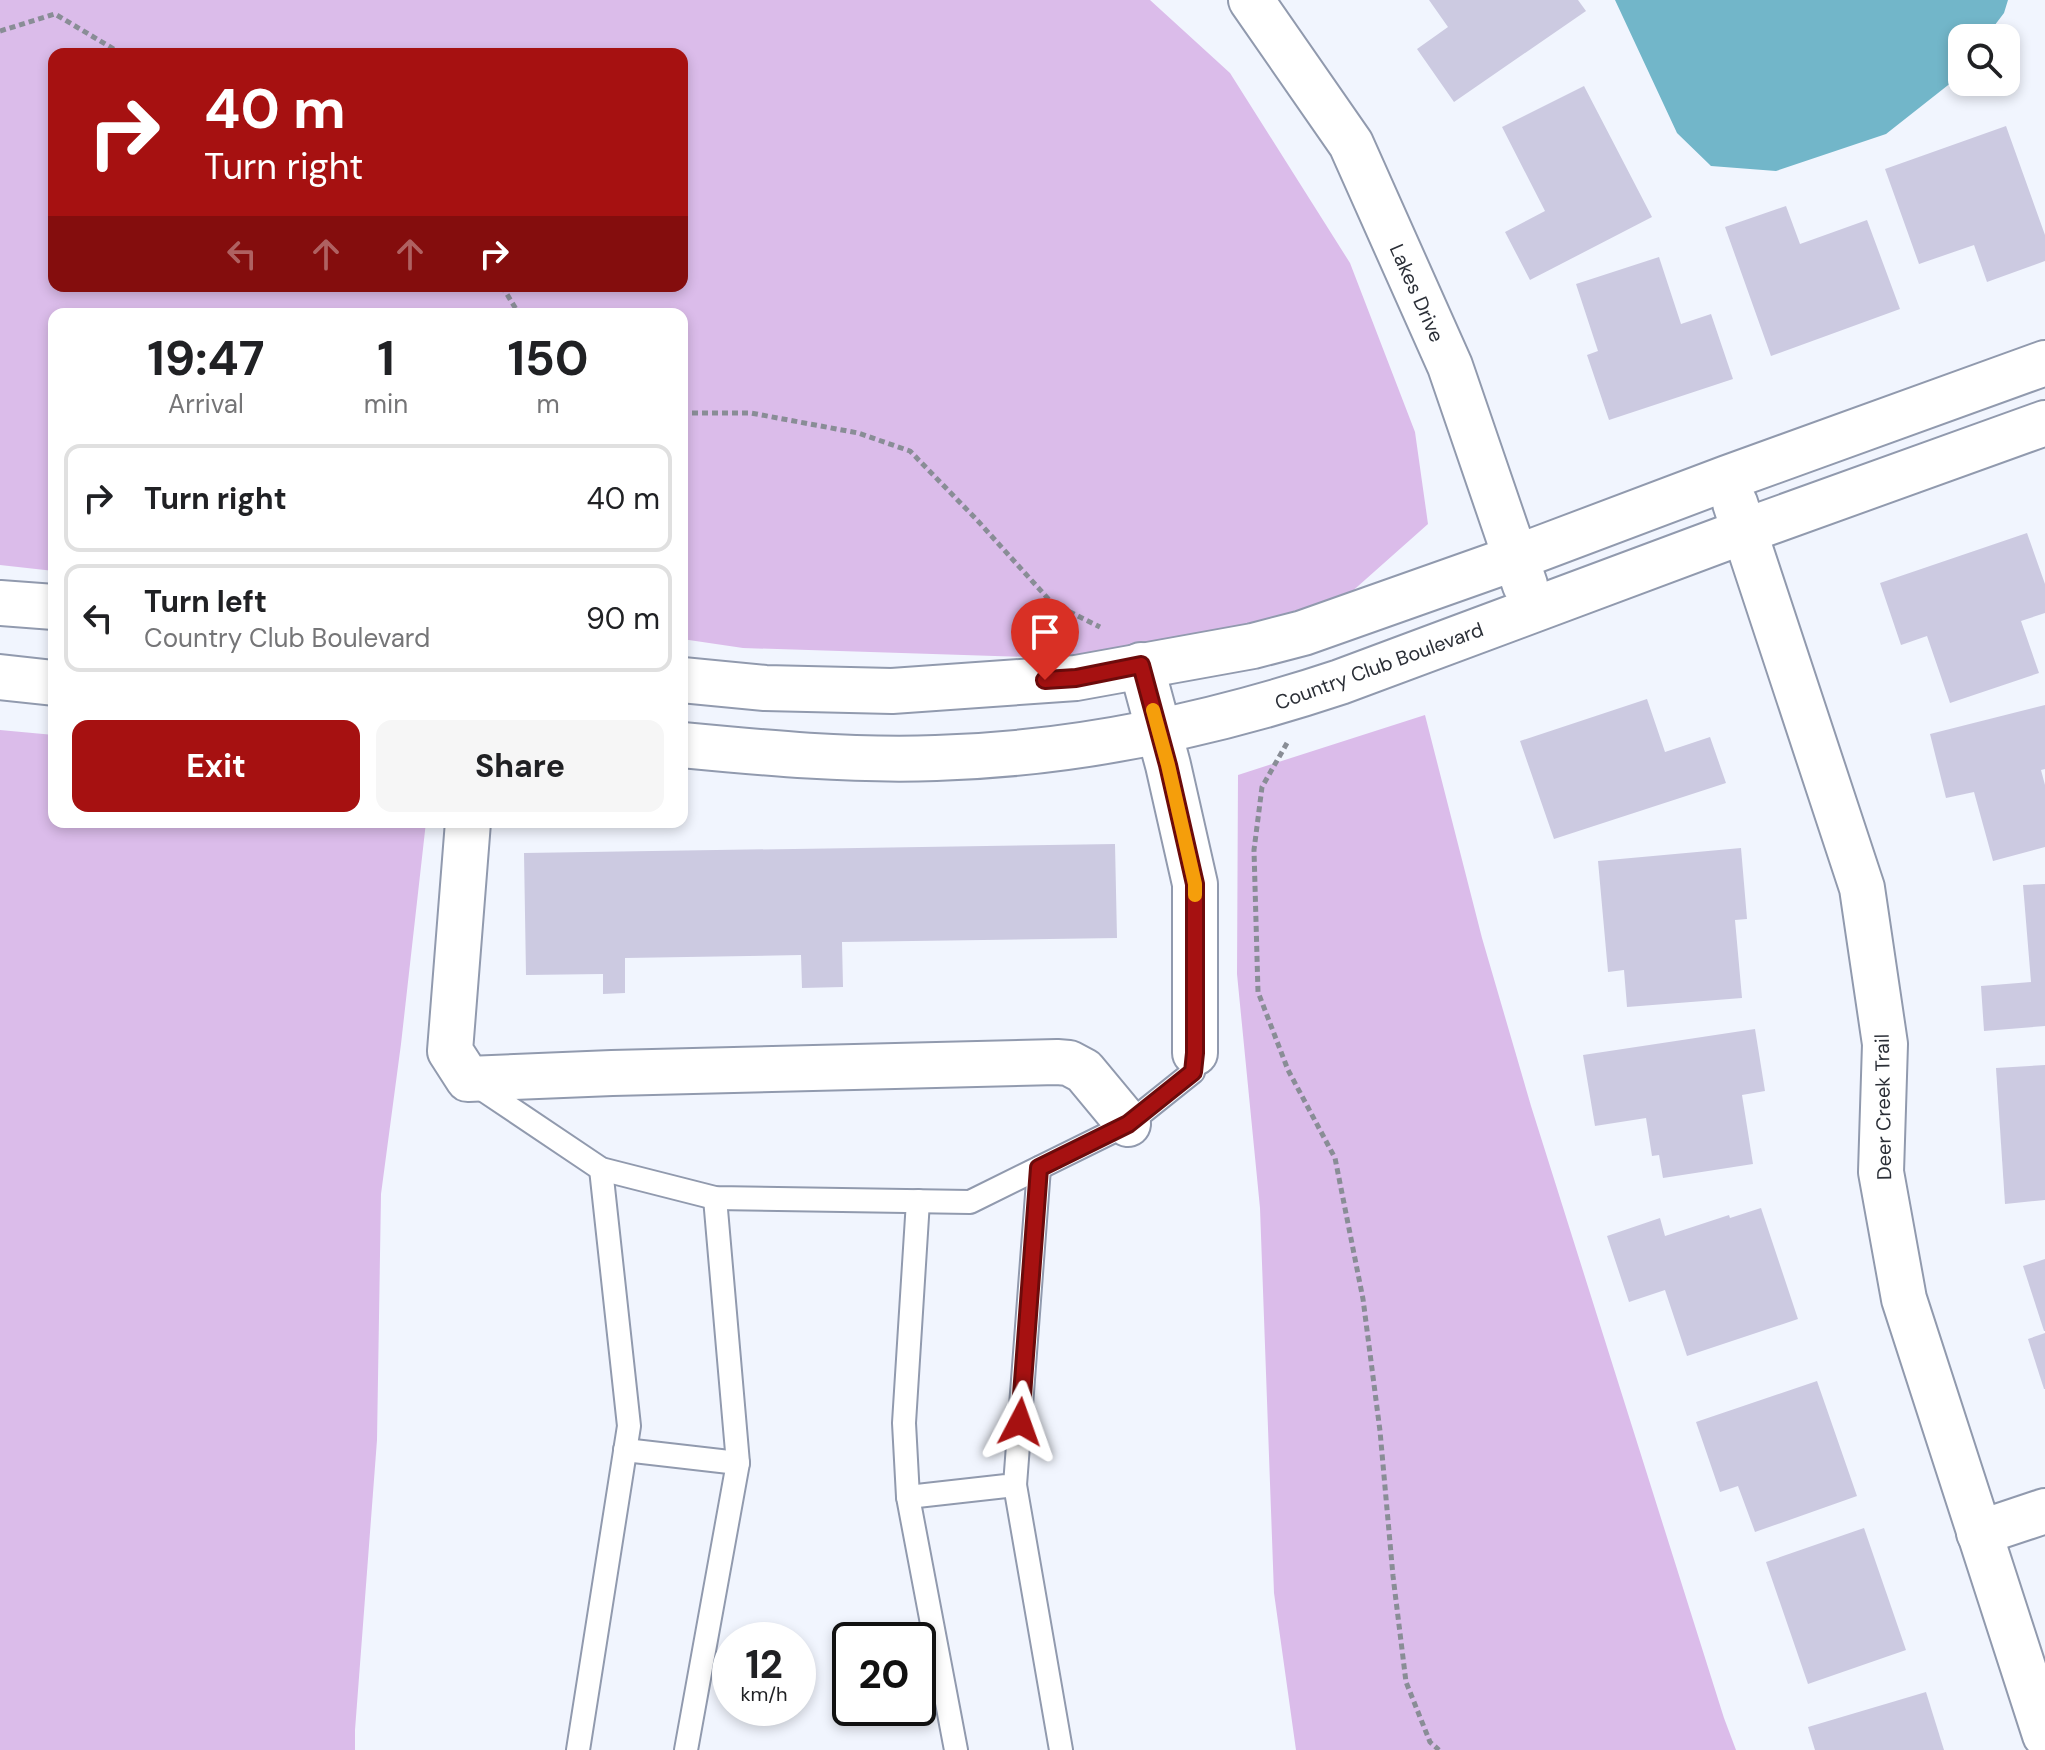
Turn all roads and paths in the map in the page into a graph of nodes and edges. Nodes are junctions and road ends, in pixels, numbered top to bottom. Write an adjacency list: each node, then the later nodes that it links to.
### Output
1 (1251, 0): 8 (street, Lakes Drive)
2 (0, 31): 3 (path)
3 (112, 48)
4 (2045, 363): 6 (street)
5 (2045, 423): 7 (street, Country Club Boulevard)
6 (1727, 478): 7 (street, Deer Creek Trail); 8 (street)
7 (1745, 531): 11 (street, Country Club Boulevard); 31 (street, Deer Creek Trail)
8 (1515, 558): 11 (street, Lakes Drive); 12 (street)
9 (0, 603): 10 (street)
10 (48, 607)
11 (1534, 610): 16 (street, Country Club Boulevard)
12 (1141, 665): 14 (street); 16 (street)
13 (0, 677): 15 (street)
14 (688, 681)
15 (48, 682)
16 (1159, 731): 17 (street, Country Club Boulevard); 19 (street)
17 (688, 746)
18 (468, 828): 20 (street)
19 (1195, 1053): 21 (lane)
20 (468, 1079): 21 (street); 23 (lane)
21 (1128, 1124): 22 (lane)
22 (1039, 1168): 25 (lane); 28 (lane)
23 (601, 1169): 24 (lane); 26 (lane)
24 (715, 1198): 25 (lane); 27 (lane)
25 (918, 1201): 29 (lane)
26 (625, 1450): 27 (lane); 33 (lane)
27 (738, 1463): 34 (lane)
28 (1015, 1485): 29 (lane); 36 (lane)
29 (908, 1497): 35 (lane)
30 (2045, 1511): 31 (street)
31 (1979, 1533): 32 (street, Deer Creek Trail)
32 (2045, 1735)
33 (578, 1750)
34 (686, 1750)
35 (956, 1750)
36 (1061, 1750)

